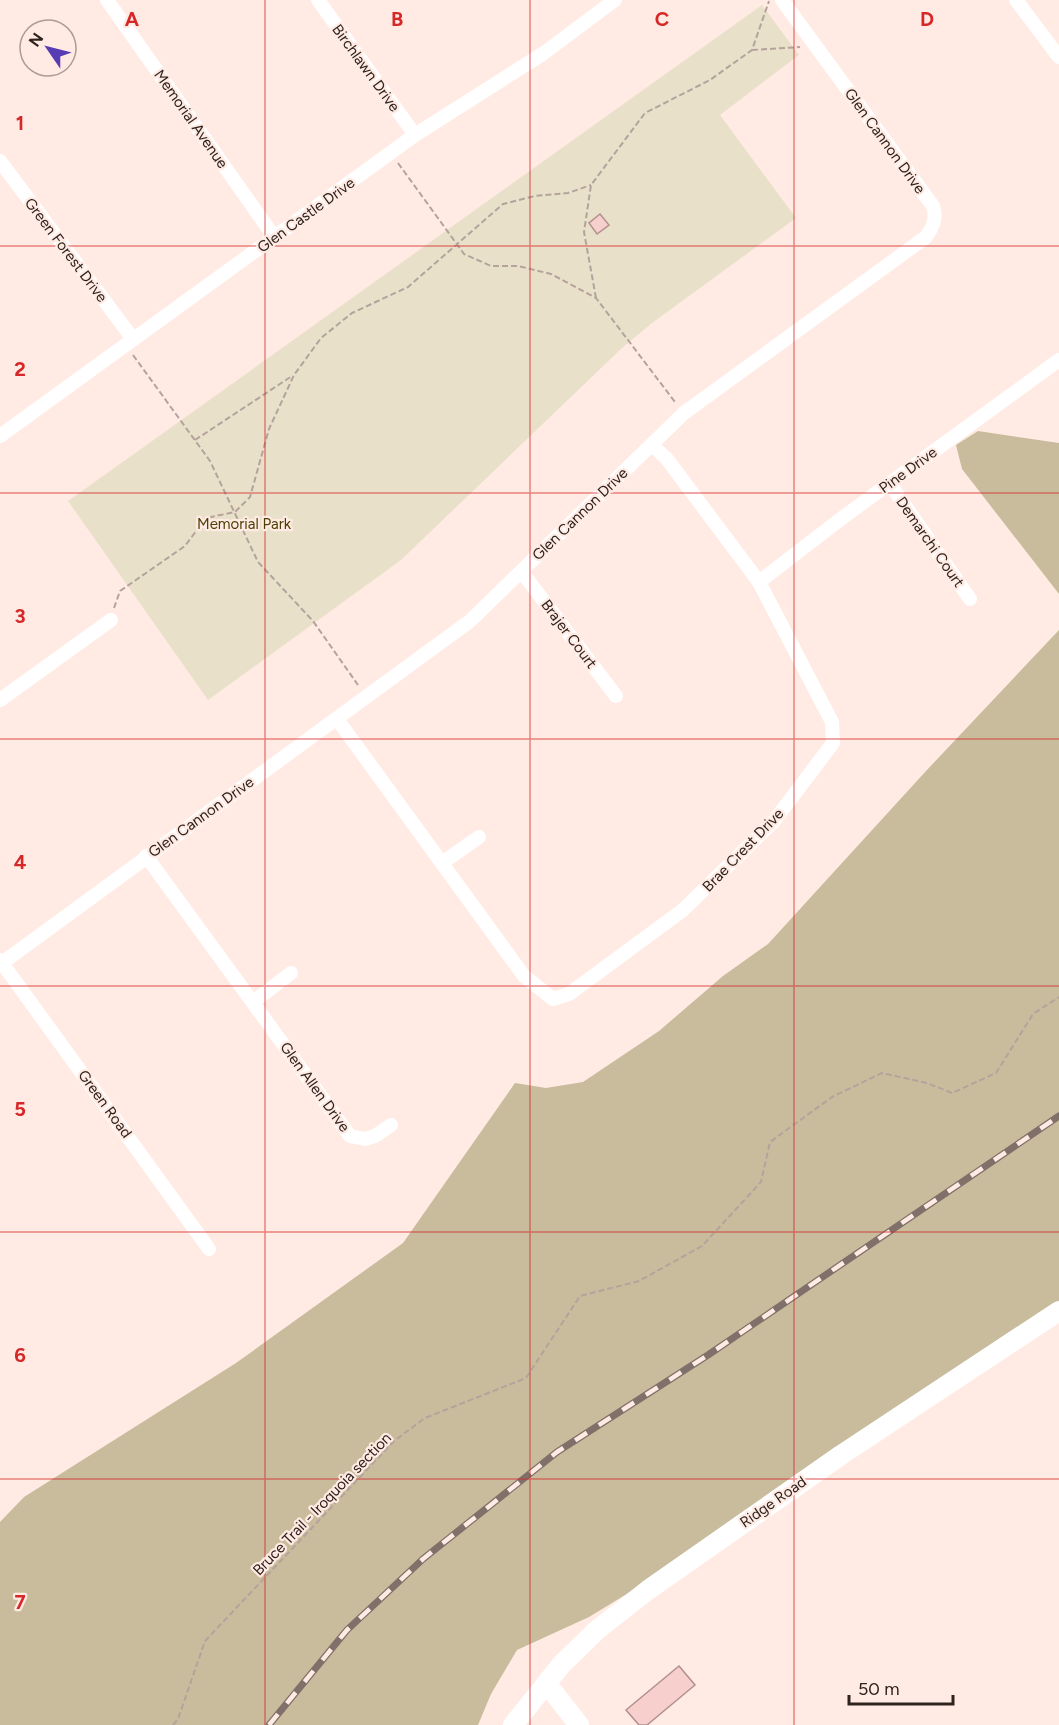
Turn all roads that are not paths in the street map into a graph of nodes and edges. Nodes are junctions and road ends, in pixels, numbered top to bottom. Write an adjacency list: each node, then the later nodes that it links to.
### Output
1 (107, 0): 9 (street, Memorial Avenue)
2 (318, 0): 7 (street, Birchlawn Drive)
3 (615, 0): 7 (street, Glen Castle Drive)
4 (782, 0): 13 (street, Glen Cannon Drive)
5 (1016, 0): 6 (street)
6 (1059, 57)
7 (415, 135): 9 (street, Glen Castle Drive)
8 (0, 161): 10 (street, Green Forest Drive)
9 (275, 238): 10 (street, Glen Castle Drive)
10 (129, 342): 12 (street, Glen Castle Drive)
11 (1059, 360): 14 (street, Pine Drive)
12 (0, 436)
13 (652, 445): 15 (street, Glen Cannon Drive); 16 (street, Brae Crest Drive)
14 (890, 484): 16 (street, Pine Drive); 17 (street, Demarchi Court)
15 (521, 571): 19 (street, Brajer Court); 21 (street, Glen Cannon Drive)
16 (759, 582): 24 (street, Brae Crest Drive)
17 (970, 599)
18 (111, 620): 20 (street)
19 (616, 696)
20 (0, 700)
21 (338, 719): 23 (street, Glen Cannon Drive); 24 (street, Brae Crest Drive)
22 (479, 837): 24 (street)
23 (147, 856): 25 (street, Glen Cannon Drive); 27 (street, Glen Allen Drive)
24 (442, 863)
25 (1, 961): 29 (street, Green Road)
26 (291, 974): 27 (street)
27 (253, 1002): 28 (street, Glen Allen Drive)
28 (391, 1125)
29 (209, 1249)
30 (1059, 1311): 31 (main road, Ridge Road)
31 (547, 1684): 32 (main road, Ridge Road); 33 (main road)
32 (513, 1725)
33 (579, 1725)

